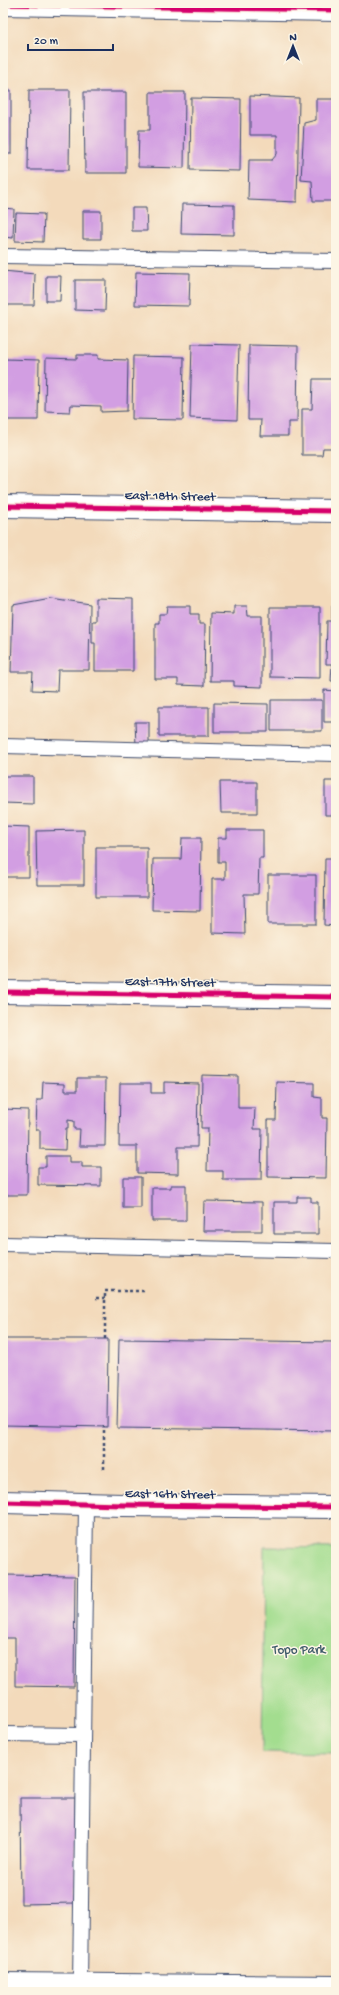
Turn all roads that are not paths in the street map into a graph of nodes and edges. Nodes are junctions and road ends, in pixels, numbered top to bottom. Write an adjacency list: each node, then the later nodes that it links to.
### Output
1 (3, 4): 2 (street)
2 (336, 10)
3 (3, 256): 4 (lane)
4 (336, 261)
5 (3, 506): 6 (street, East 18th Street)
6 (336, 511)
7 (3, 746): 8 (lane)
8 (336, 754)
9 (3, 992): 10 (street, East 17th Street)
10 (336, 997)
11 (3, 1244): 12 (lane)
12 (336, 1252)
13 (3, 1502): 14 (street, East 16th Street)
14 (86, 1504): 15 (street, East 16th Street); 17 (lane)
15 (336, 1507)
16 (3, 1734): 17 (lane)
17 (83, 1735): 19 (lane)
18 (3, 1984): 21 (street)
19 (80, 1985): 20 (street); 21 (street)
20 (336, 1987)
21 (45, 1988)

